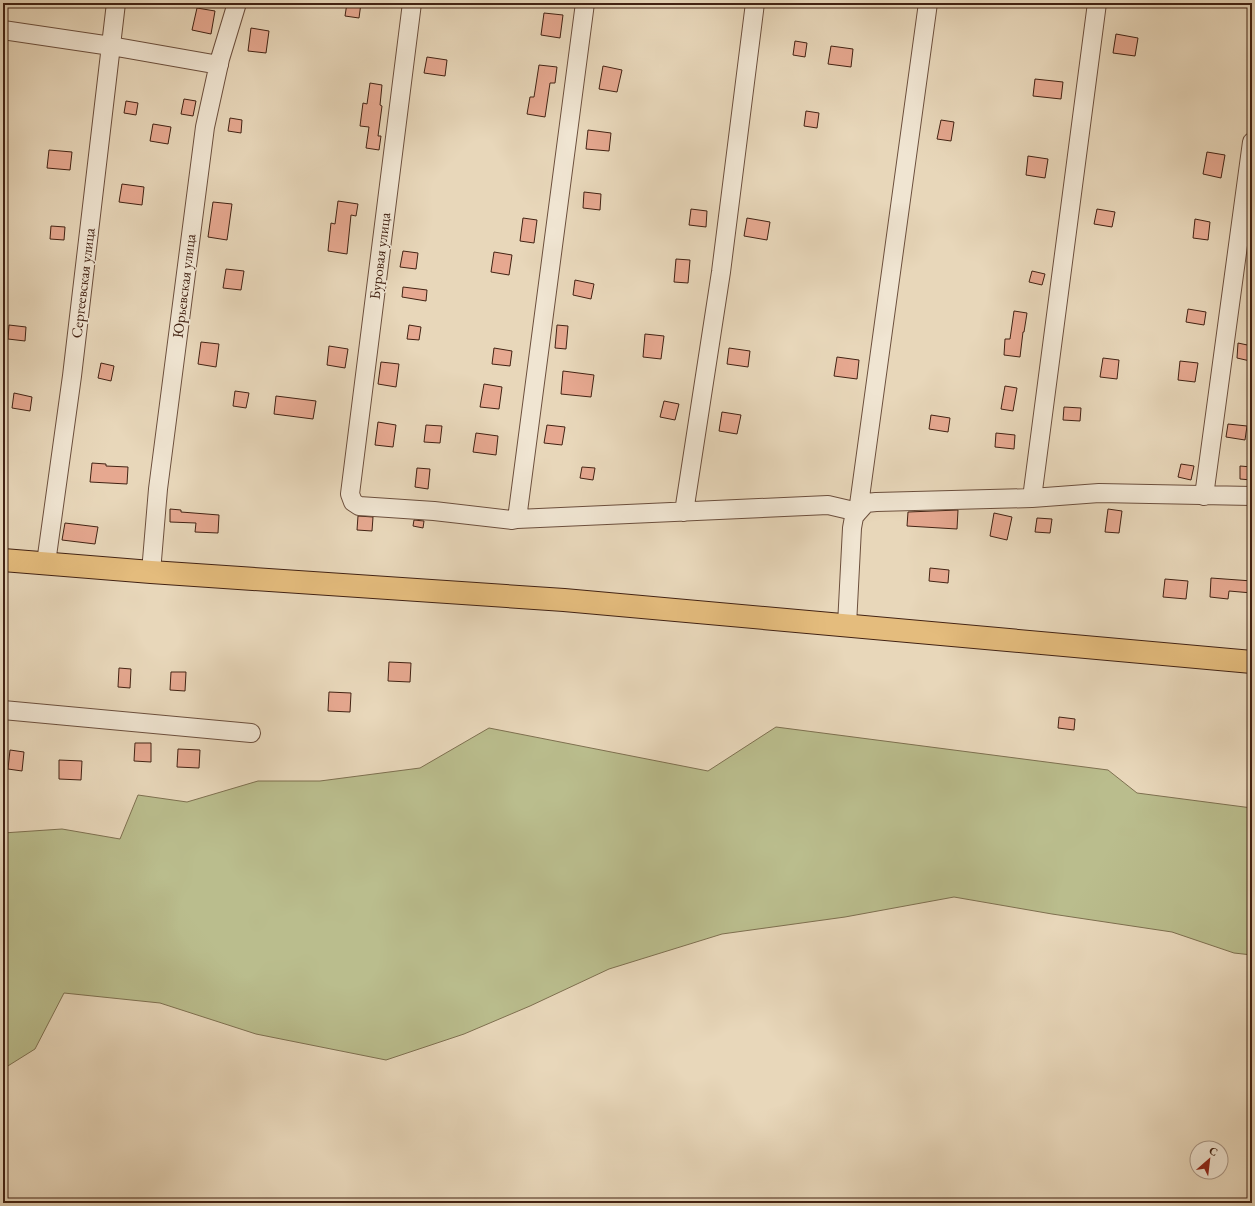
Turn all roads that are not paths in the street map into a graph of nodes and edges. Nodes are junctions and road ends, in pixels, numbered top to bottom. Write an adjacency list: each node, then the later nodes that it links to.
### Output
1 (116, 3): 9 (street, Сергеевская улица)
2 (237, 3): 10 (street, Юрьевская улица)
3 (412, 3): 17 (street, Буровая улица)
4 (585, 3): 17 (street)
5 (755, 3): 15 (street)
6 (928, 3): 16 (street)
7 (1097, 3): 14 (street)
8 (3, 30): 9 (street)
9 (111, 46): 10 (street); 19 (street, Сергеевская улица)
10 (219, 65): 20 (street, Юрьевская улица)
11 (1252, 142): 12 (street)
12 (1204, 496): 13 (street); 14 (street)
13 (1252, 496)
14 (1032, 498): 16 (street)
15 (684, 512): 16 (street); 17 (street)
16 (858, 512): 21 (street)
17 (517, 519)
18 (3, 560): 19 (main road)
19 (46, 563): 20 (main road)
20 (150, 572): 21 (main road)
21 (847, 625): 22 (main road)
22 (1252, 662)
23 (3, 710): 24 (street)
24 (251, 733)

